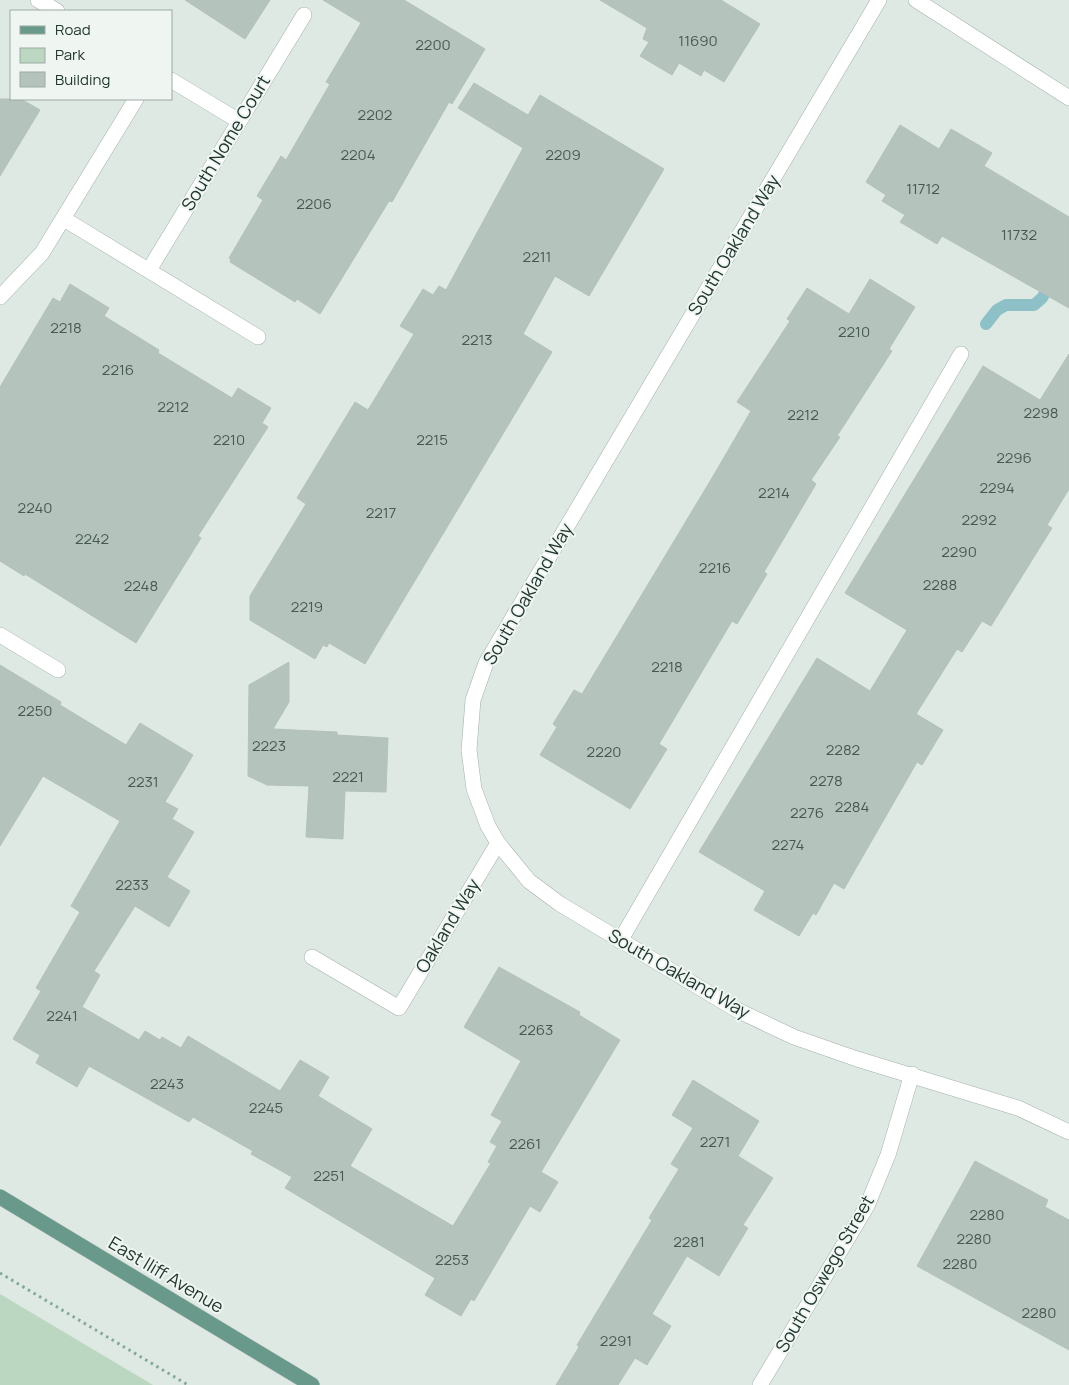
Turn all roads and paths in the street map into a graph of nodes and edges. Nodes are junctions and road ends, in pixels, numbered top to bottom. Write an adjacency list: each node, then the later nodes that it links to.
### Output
1 (38, 0): 4 (street)
2 (879, 0): 17 (street, South Oakland Way)
3 (916, 0): 7 (street)
4 (55, 10)
5 (304, 15): 9 (street, South Nome Court)
6 (172, 81): 9 (street)
7 (1069, 98)
8 (135, 100): 10 (street)
9 (239, 121): 11 (street, South Nome Court)
10 (64, 219): 11 (street); 12 (street)
11 (149, 270): 13 (street)
12 (0, 297)
13 (258, 337)
14 (961, 354): 18 (street)
15 (0, 635): 16 (street)
16 (58, 670)
17 (498, 843): 18 (street, South Oakland Way); 19 (street, Oakland Way)
18 (620, 940): 20 (street, South Oakland Way)
19 (312, 957)
20 (912, 1074): 21 (street, South Oakland Way); 26 (street, South Oswego Street)
21 (1069, 1132)
22 (0, 1198): 25 (main road, East Iliff Avenue)
23 (0, 1273): 24 (path)
24 (188, 1385)
25 (312, 1385)
26 (760, 1385)

